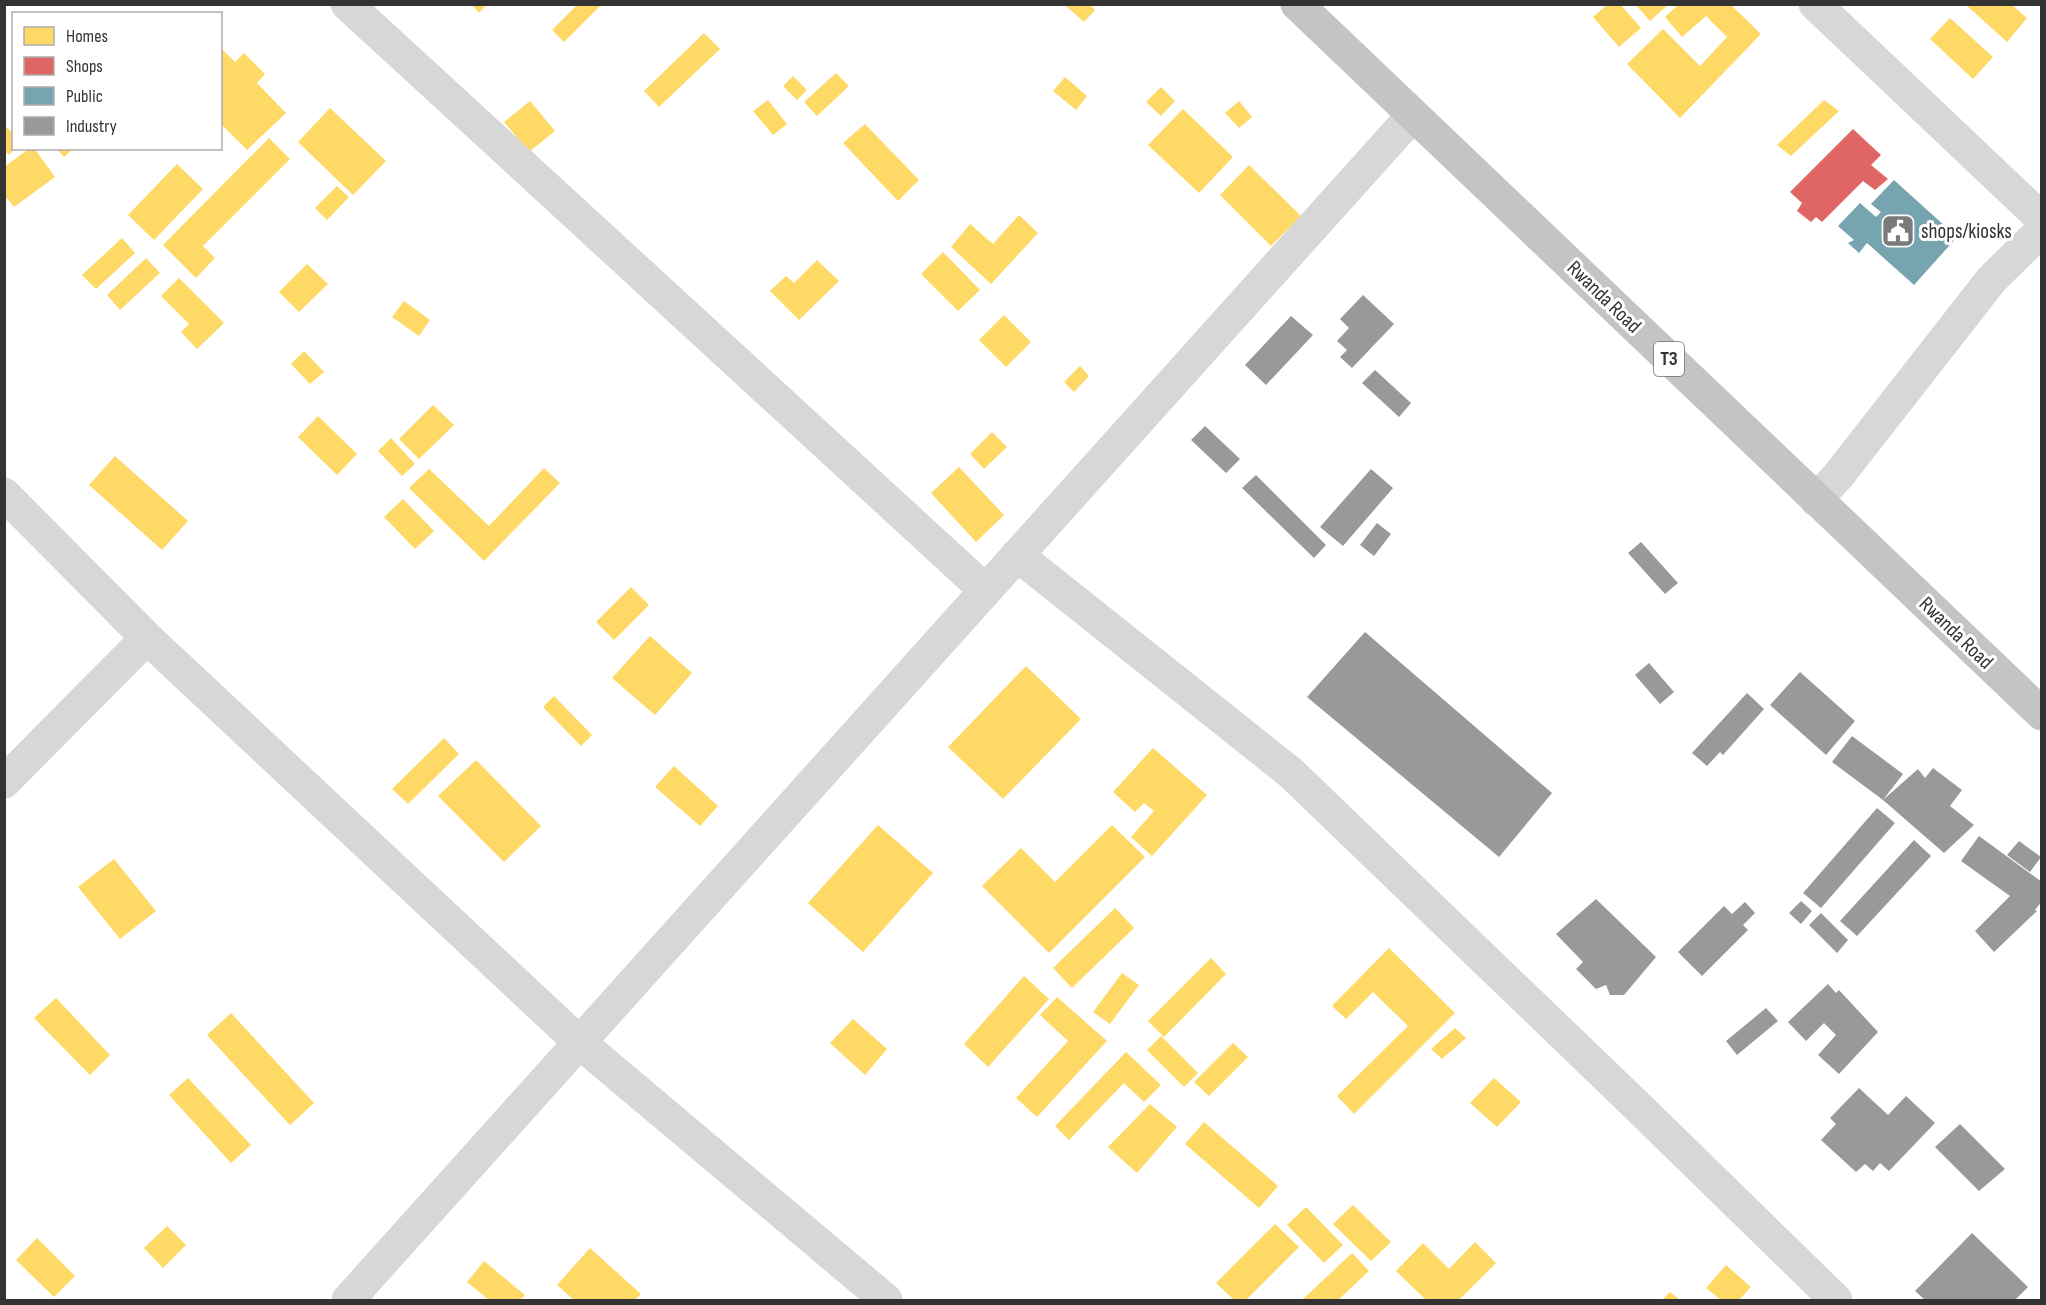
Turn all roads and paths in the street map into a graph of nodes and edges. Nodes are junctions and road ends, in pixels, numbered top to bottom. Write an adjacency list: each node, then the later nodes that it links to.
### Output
1 (347, 4): 10 (street)
2 (1297, 4): 4 (highway, Rwanda Road / T3)
3 (1815, 4): 5 (street)
4 (1413, 115): 8 (highway, Rwanda Road / T3); 9 (street)
5 (2042, 219)
6 (2042, 230): 8 (street)
7 (4, 494): 11 (street)
8 (1816, 500): 12 (highway, Rwanda Road / T3)
9 (1017, 555): 10 (street); 17 (street)
10 (985, 590): 14 (street)
11 (147, 638): 13 (street); 14 (street)
12 (2042, 714)
13 (4, 782)
14 (579, 1042): 15 (street); 16 (street)
15 (348, 1300)
16 (886, 1300)
17 (1836, 1300)

